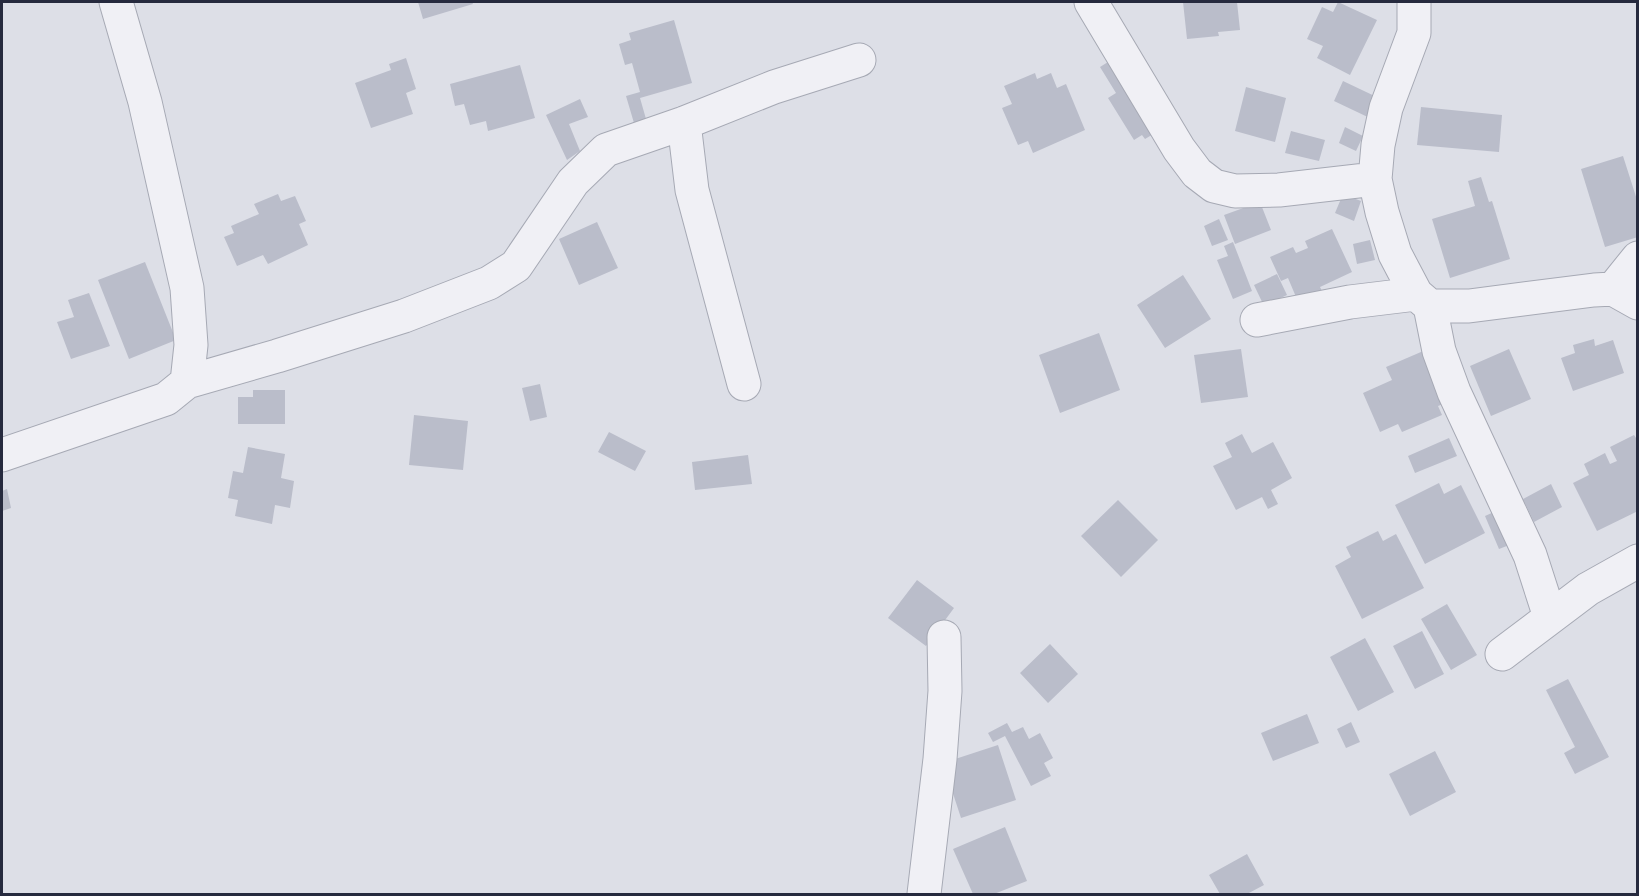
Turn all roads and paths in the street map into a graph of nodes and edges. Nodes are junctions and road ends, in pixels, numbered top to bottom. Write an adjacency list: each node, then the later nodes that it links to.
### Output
1 (116, 2): 11 (street)
2 (1091, 2): 6 (street)
3 (1413, 2): 6 (street)
4 (859, 60): 5 (street)
5 (684, 123): 11 (street); 12 (street)
6 (1375, 179): 9 (street)
7 (1638, 258): 8 (street)
8 (1625, 296): 9 (street)
9 (1423, 300): 10 (street); 15 (street)
10 (1257, 320)
11 (188, 382): 13 (street)
12 (744, 384)
13 (2, 455)
14 (1638, 561): 15 (street)
15 (1550, 618): 17 (street)
16 (944, 637): 18 (street)
17 (1502, 654)
18 (924, 894)

